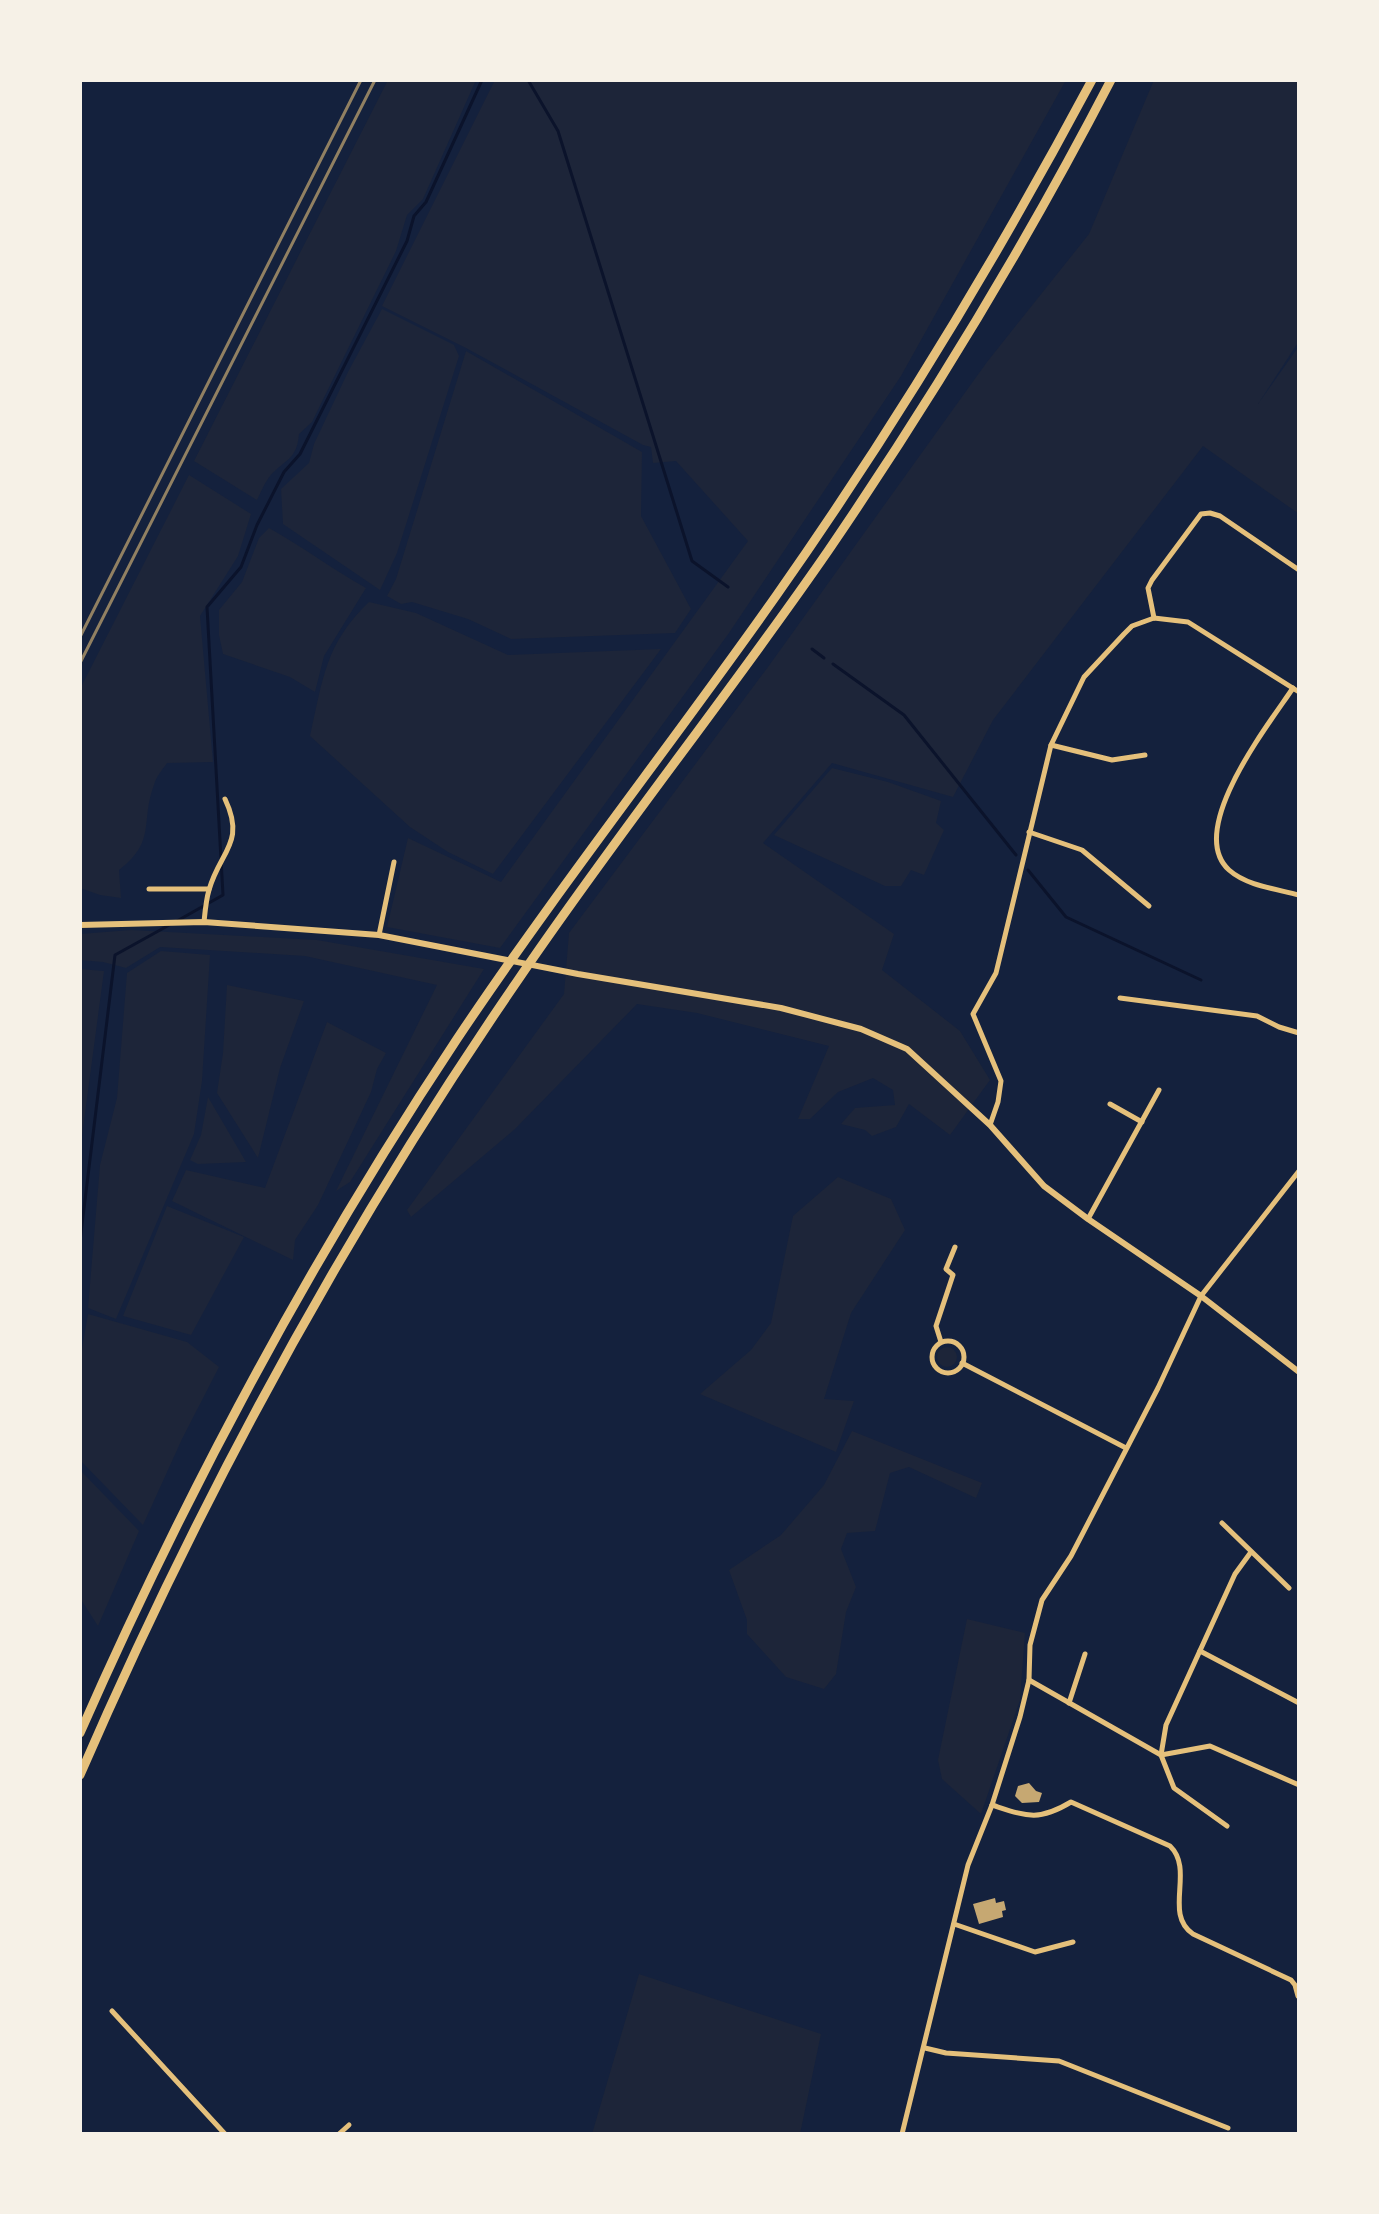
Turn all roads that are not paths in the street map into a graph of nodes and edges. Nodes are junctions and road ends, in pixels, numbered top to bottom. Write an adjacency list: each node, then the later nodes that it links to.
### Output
1 (1092, 80): 40 (highway)
2 (1111, 80): 42 (highway)
3 (1299, 570): 4 (street)
4 (1154, 618): 5 (street); 6 (street)
5 (1296, 690): 13 (street)
6 (1051, 745): 7 (street); 9 (street)
7 (1145, 755)
8 (225, 799): 12 (street)
9 (1029, 832): 14 (street); 23 (street)
10 (394, 862): 17 (street)
11 (149, 889): 12 (street)
12 (209, 889): 15 (street)
13 (1299, 895)
14 (1149, 906)
15 (204, 922): 16 (street); 17 (street)
16 (80, 925)
17 (379, 935): 23 (street)
18 (1120, 998): 19 (street)
19 (1299, 1033)
20 (1159, 1090): 22 (street)
21 (1110, 1104): 22 (street)
22 (1142, 1122): 25 (street)
23 (990, 1125): 25 (street)
24 (1299, 1171): 27 (street)
25 (1088, 1219): 27 (street)
26 (955, 1247): 28 (street)
27 (1201, 1296): 30 (street); 31 (street)
28 (941, 1342): 29 (street); 29 (street)
29 (962, 1363): 31 (street)
30 (1299, 1372)
31 (1126, 1448): 37 (street)
32 (1222, 1523): 33 (street)
33 (1251, 1552): 34 (street); 35 (street)
34 (1289, 1588)
35 (1200, 1651): 39 (street); 41 (street)
36 (1085, 1654): 38 (street)
37 (1029, 1680): 38 (street); 44 (street)
38 (1069, 1703): 41 (street)
39 (1299, 1703)
40 (80, 1733)
41 (1161, 1755): 43 (street); 45 (street)
42 (80, 1775)
43 (1299, 1785)
44 (992, 1805): 46 (street); 48 (street)
45 (1227, 1826)
46 (954, 1924): 47 (street); 51 (street)
47 (1073, 1942)
48 (1297, 1983): 49 (street)
49 (1298, 1996)
50 (112, 2011): 54 (street)
51 (925, 2048): 53 (street); 56 (street)
52 (349, 2125): 55 (street)
53 (1228, 2128)
54 (225, 2134)
55 (339, 2134)
56 (902, 2134)

